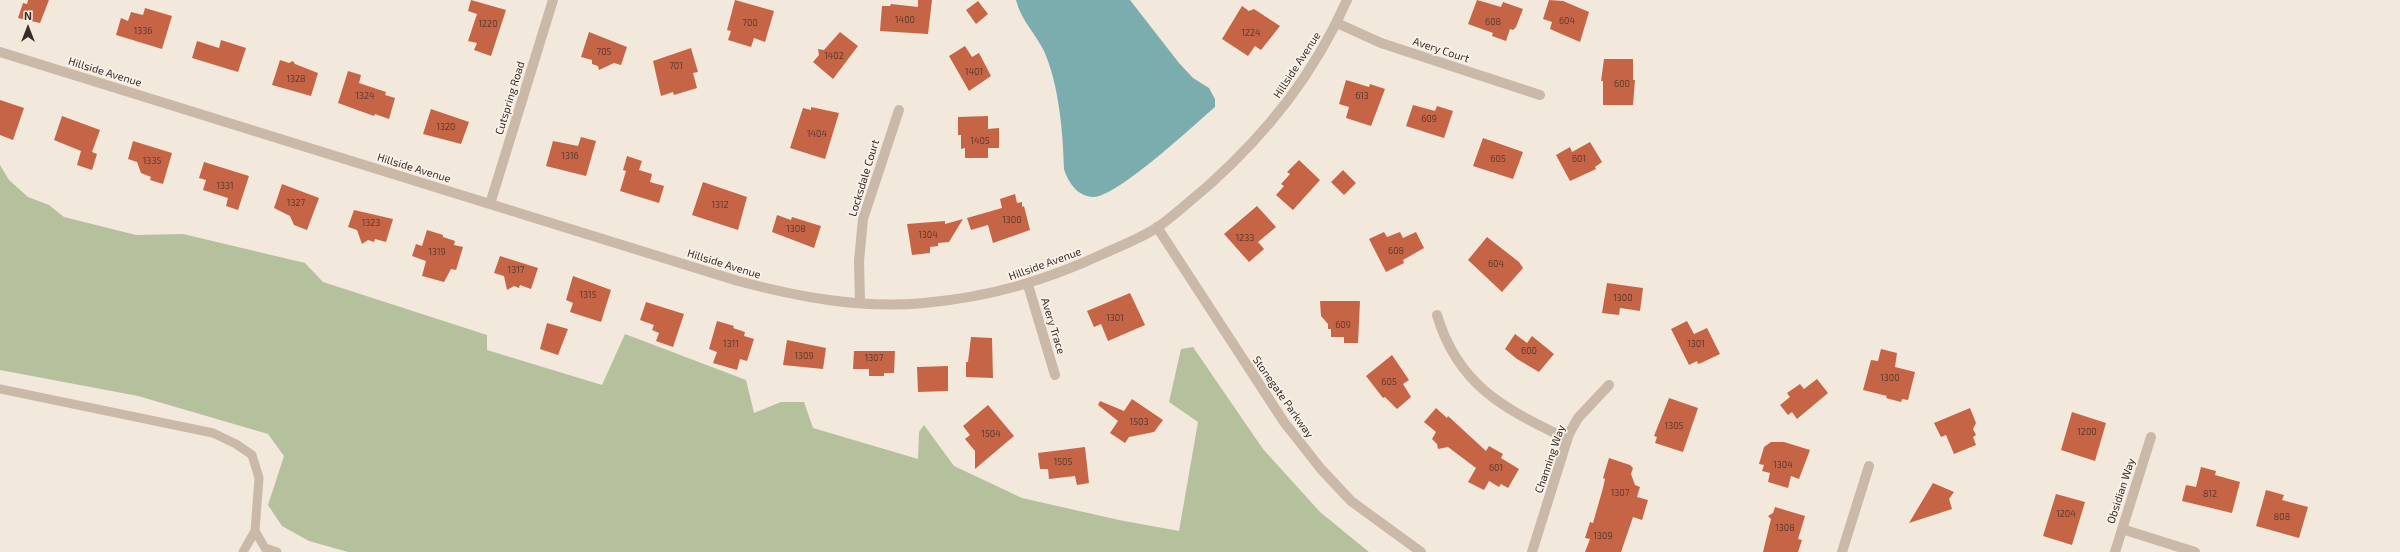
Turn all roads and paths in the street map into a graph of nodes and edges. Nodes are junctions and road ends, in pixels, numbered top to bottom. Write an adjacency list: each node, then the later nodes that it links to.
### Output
1 (553, 0): 7 (street, Cutspring Road)
2 (1347, 0): 3 (street, Hillside Avenue)
3 (1337, 23): 5 (street, Avery Court); 8 (street, Hillside Avenue)
4 (0, 52): 7 (street, Hillside Avenue)
5 (1540, 95)
6 (899, 110): 10 (street, Locksdale Court)
7 (490, 204): 10 (street, Hillside Avenue)
8 (1157, 227): 9 (street, Hillside Avenue); 22 (street, Stonegate Parkway)
9 (1028, 285): 10 (street, Hillside Avenue); 12 (street, Avery Trace)
10 (860, 302)
11 (1437, 315): 16 (street)
12 (1055, 375)
13 (1609, 385): 16 (street, Channing Way)
14 (0, 389): 19 (lane)
15 (2151, 437): 18 (street, Obsidian Way)
16 (1567, 439): 23 (street, Channing Way)
17 (1869, 466): 24 (street)
18 (2122, 529): 25 (street, Obsidian Way); 26 (street)
19 (255, 531): 20 (lane); 21 (lane)
20 (243, 552)
21 (277, 552)
22 (1421, 552)
23 (1532, 552)
24 (1842, 552)
25 (2115, 552)
26 (2195, 552)

